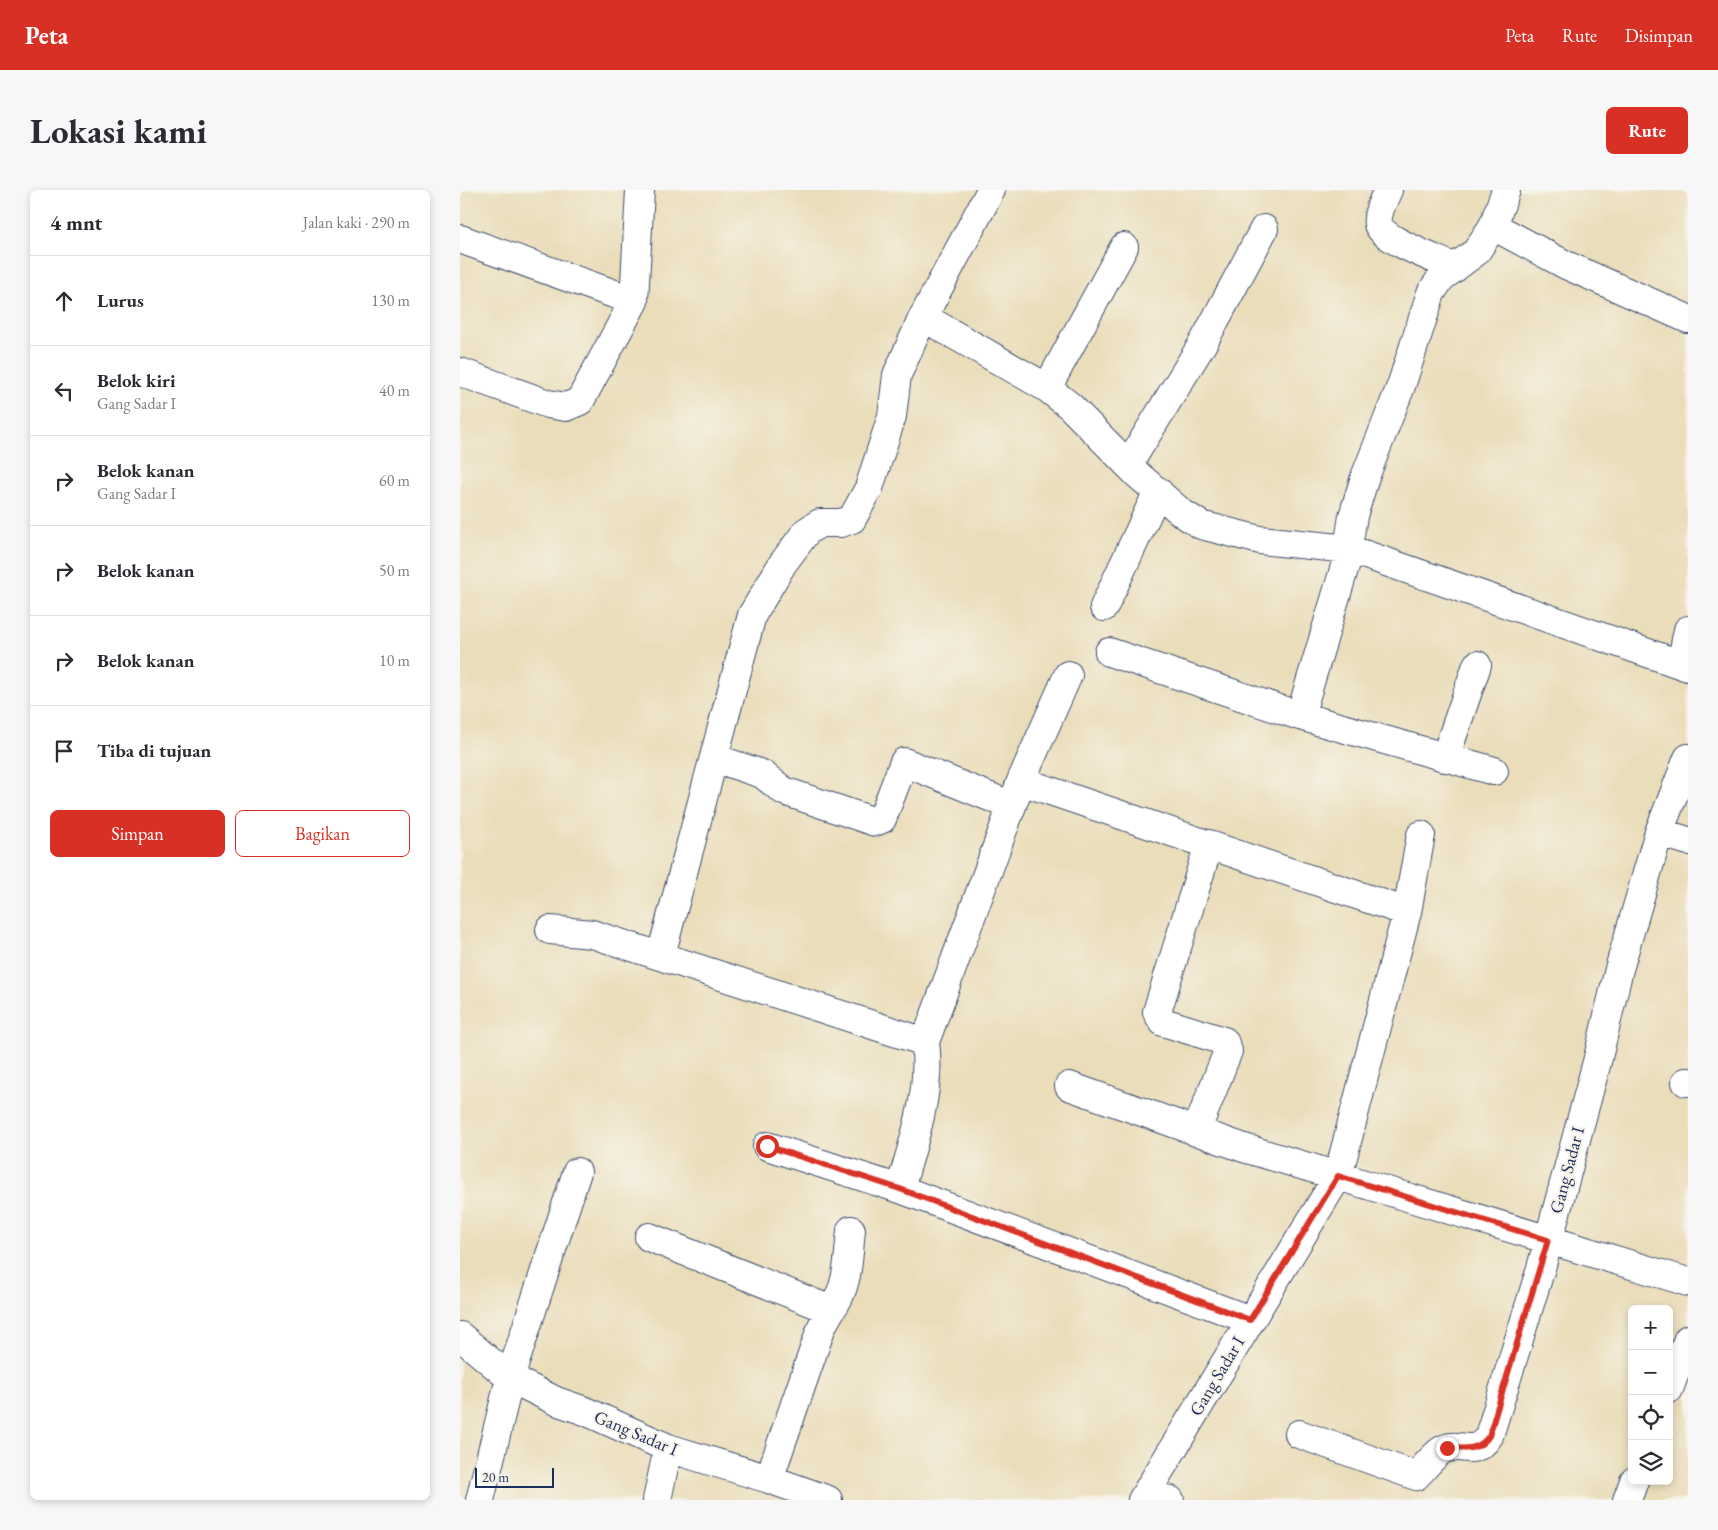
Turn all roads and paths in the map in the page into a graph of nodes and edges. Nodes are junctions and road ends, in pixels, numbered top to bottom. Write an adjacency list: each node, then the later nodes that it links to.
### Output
1 (640, 190): 10 (street)
2 (991, 190): 11 (street)
3 (1388, 190): 9 (street)
4 (1506, 190): 5 (street)
5 (1493, 226): 9 (street); 12 (street)
6 (1264, 229): 15 (street)
7 (460, 239): 10 (street)
8 (1124, 247): 14 (street)
9 (1455, 268): 17 (street)
10 (634, 301): 13 (street)
11 (923, 317): 14 (street); 25 (street)
12 (1688, 320)
13 (460, 372)
14 (1047, 388): 15 (street)
15 (1128, 465): 16 (street)
16 (1158, 491): 17 (street); 18 (street)
17 (1349, 549): 22 (street); 24 (street)
18 (1104, 607)
19 (1688, 630): 22 (street)
20 (1109, 652): 24 (street)
21 (1477, 665): 26 (street)
22 (1684, 665)
23 (1068, 675): 29 (street)
24 (1300, 716): 26 (street)
25 (714, 758): 29 (street); 36 (street)
26 (1445, 758): 28 (street)
27 (1688, 758): 30 (street, Gang Sadar I)
28 (1494, 771)
29 (1016, 793): 33 (street); 37 (street)
30 (1659, 832): 32 (street); 46 (street, Gang Sadar I)
31 (1421, 835): 34 (street, Gang Sadar I)
32 (1688, 841)
33 (1209, 844): 34 (street); 39 (street)
34 (1407, 912): 42 (street, Gang Sadar I)
35 (550, 930): 36 (street)
36 (661, 955): 37 (street)
37 (925, 1042): 43 (street)
38 (1069, 1086): 39 (street)
39 (1196, 1132): 42 (street)
40 (767, 1146): 43 (street)
41 (577, 1172): 52 (street)
42 (1338, 1176): 46 (street); 49 (street, Gang Sadar I)
43 (900, 1189): 49 (street)
44 (851, 1230): 48 (street)
45 (649, 1237): 48 (street)
46 (1548, 1240): 47 (street); 54 (street, Gang Sadar I)
47 (1688, 1282)
48 (831, 1310): 56 (street)
49 (1250, 1320): 58 (street, Gang Sadar I)
50 (460, 1336): 52 (street, Gang Sadar I)
51 (1688, 1339): 53 (street)
52 (510, 1378): 55 (street, Gang Sadar I); 59 (street)
53 (1673, 1378)
54 (1299, 1434)
55 (668, 1448): 56 (street, Gang Sadar I); 60 (street)
56 (769, 1478): 61 (street, Gang Sadar I)
57 (1633, 1485): 62 (street)
58 (1153, 1498)
59 (480, 1500)
60 (657, 1500)
61 (828, 1500)
62 (1628, 1500)

